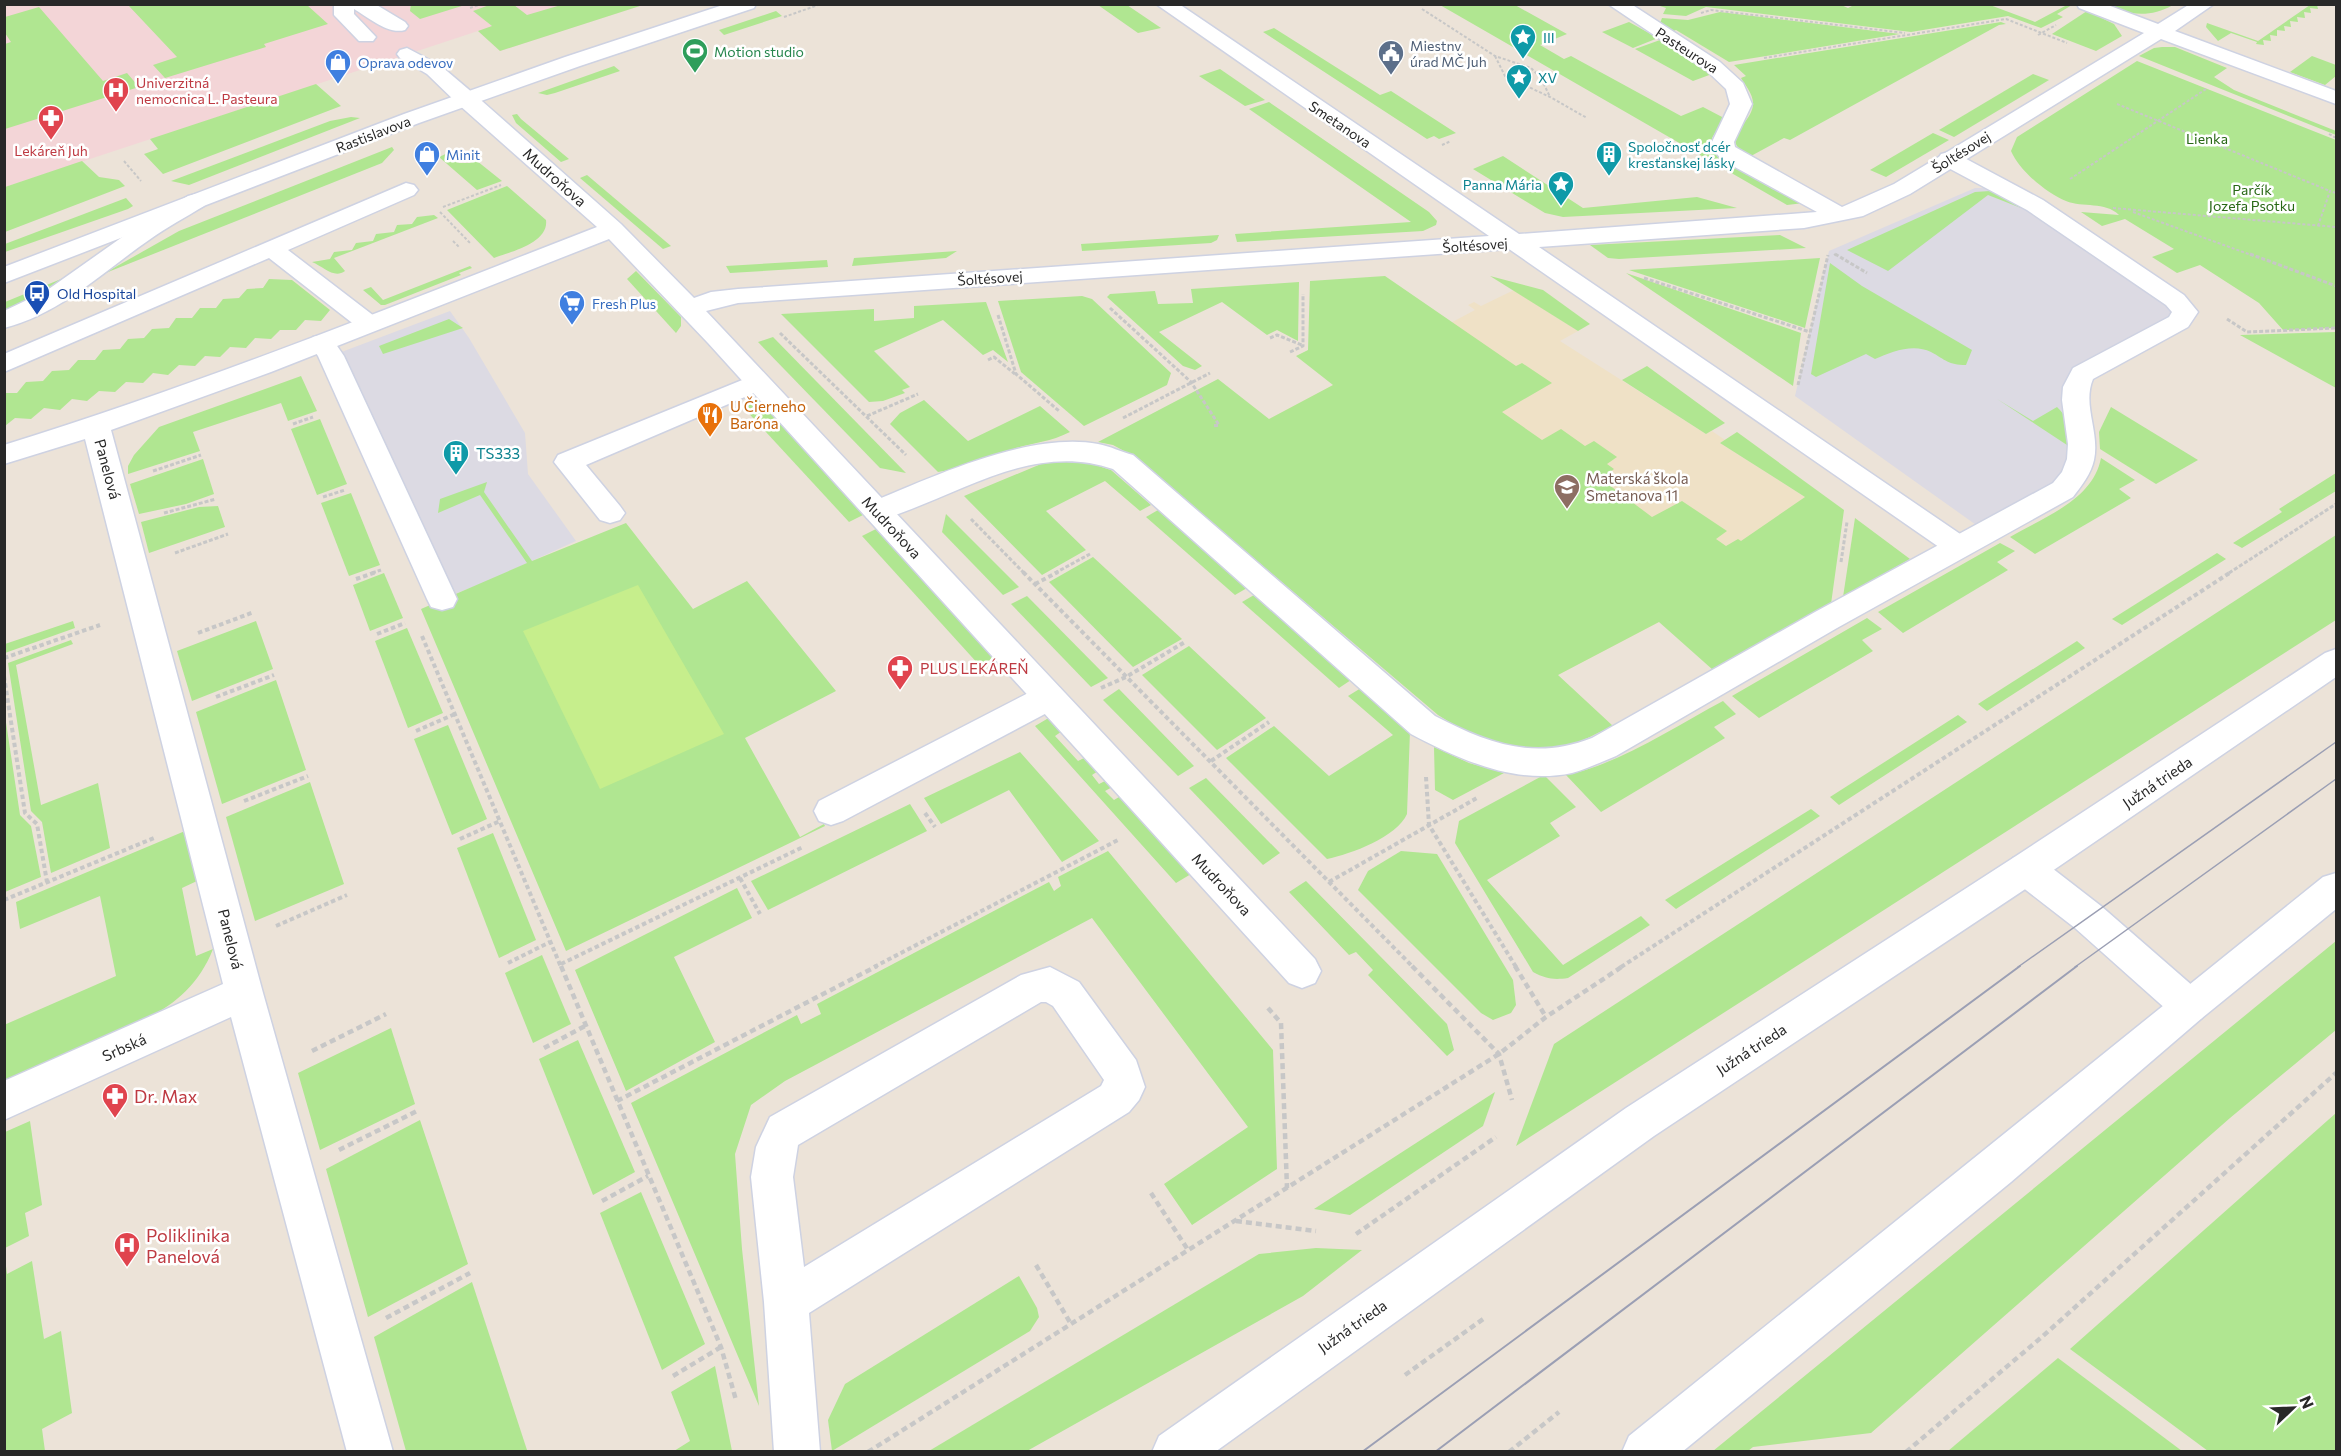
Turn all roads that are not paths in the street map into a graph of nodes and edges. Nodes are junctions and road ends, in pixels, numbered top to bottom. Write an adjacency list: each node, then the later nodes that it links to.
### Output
1 (344, 4): 2 (street)
2 (360, 4)
3 (747, 4): 11 (street, Rastislavova)
4 (1166, 4): 17 (street, Smetanova)
5 (2086, 4): 8 (street)
6 (2205, 4): 8 (street, Šoltésovej)
7 (1625, 9): 15 (street, Pasteurova)
8 (2161, 32): 10 (street); 12 (street, Šoltésovej)
9 (434, 70): 9 (street); 11 (street, Mudroňova)
10 (2337, 98)
11 (466, 99): 14 (street, Rastislavova); 16 (street, Mudroňova)
12 (1949, 159): 15 (street, Šoltésovej); 30 (street)
13 (406, 190): 18 (street)
14 (202, 198): 19 (street, Rastislavova); 21 (street)
15 (1840, 215): 17 (street, Šoltésovej)
16 (613, 229): 20 (street, Mudroňova); 22 (street)
17 (1515, 242): 20 (street, Šoltésovej); 30 (street, Smetanova)
18 (272, 249): 22 (street); 24 (street)
19 (4, 276)
20 (689, 309): 25 (street, Mudroňova)
21 (4, 320)
22 (369, 324): 23 (street)
23 (322, 343): 26 (street); 31 (street)
24 (4, 364)
25 (758, 382): 28 (street, Mudroňova); 29 (street)
26 (96, 426): 27 (street); 38 (street, Panelová)
27 (4, 455)
28 (877, 512): 30 (street); 33 (street, Mudroňova)
29 (610, 513)
30 (1959, 547)
31 (442, 599)
32 (2337, 661): 35 (street, Južná trieda)
33 (1049, 697): 34 (street); 37 (street, Mudroňova)
34 (831, 811)
35 (2026, 869): 39 (street); 44 (street, Južná trieda)
36 (2337, 888): 39 (street)
37 (1302, 971)
38 (244, 993): 40 (street, Srbská); 42 (street, Panelová)
39 (2189, 1006): 45 (street)
40 (4, 1101)
41 (786, 1302): 41 (street); 43 (street)
42 (370, 1452)
43 (797, 1452)
44 (1175, 1452)
45 (1645, 1452)

